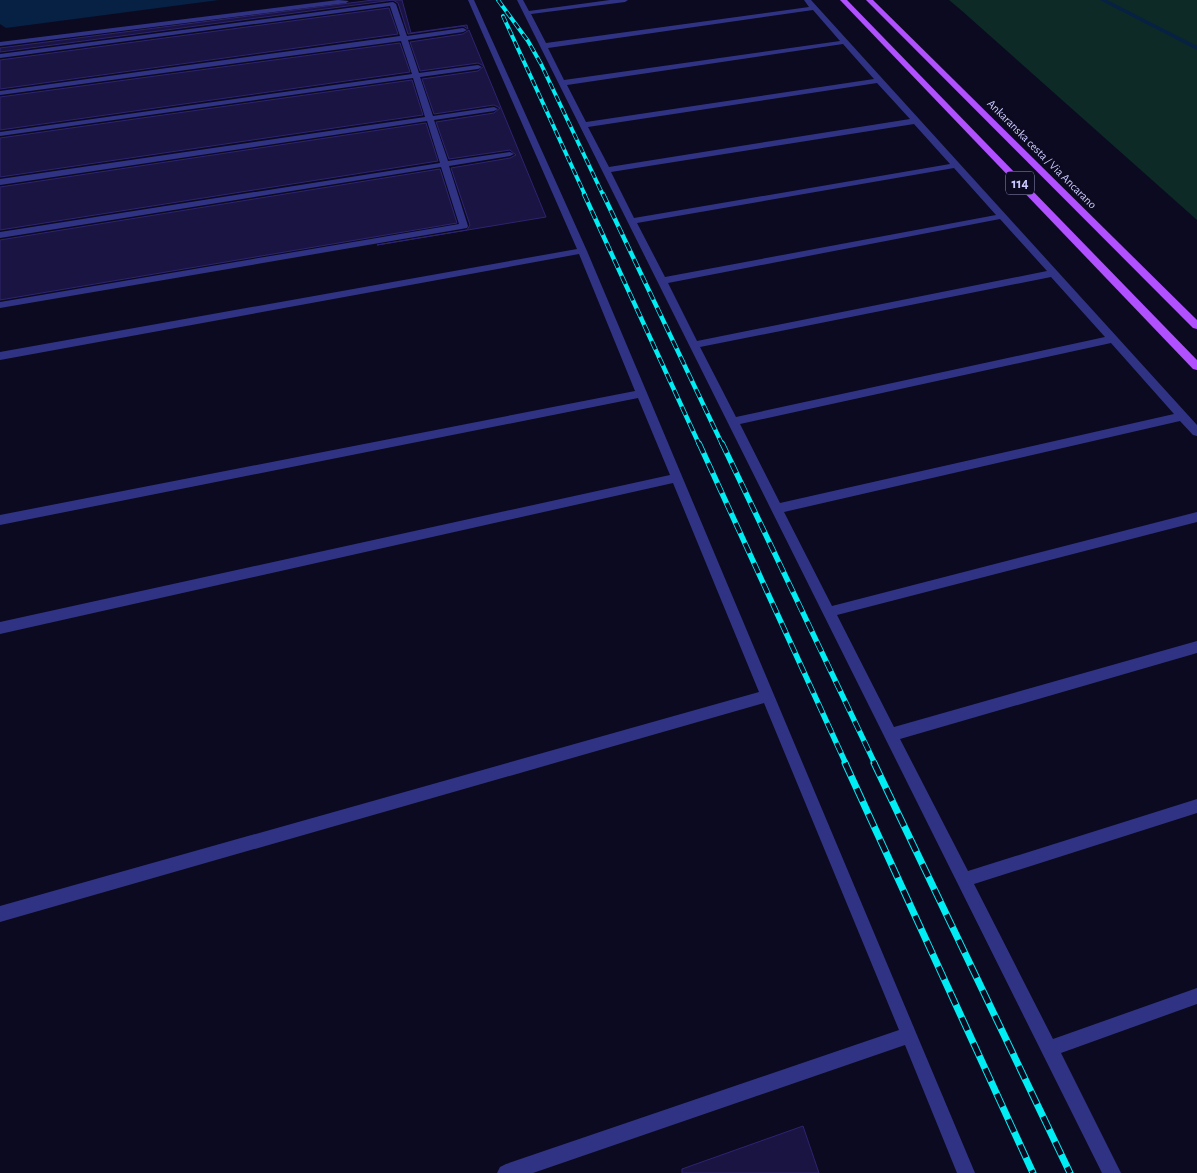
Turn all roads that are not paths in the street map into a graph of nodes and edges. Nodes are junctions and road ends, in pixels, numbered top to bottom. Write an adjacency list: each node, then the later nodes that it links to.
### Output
1 (356, 0): 13 (lane)
2 (471, 0): 34 (lane)
3 (520, 0): 9 (lane)
4 (625, 0): 9 (lane)
5 (807, 0): 8 (lane)
6 (843, 0): 42 (main road, 114)
7 (869, 0): 38 (main road, Ankaranska cesta / Via Ancarano / 114)
8 (814, 8): 12 (lane); 14 (lane)
9 (526, 13): 14 (lane)
10 (463, 30): 11 (lane)
11 (404, 38): 15 (lane); 17 (lane); 20 (lane)
12 (845, 42): 18 (lane); 19 (lane)
13 (0, 44)
14 (543, 46): 19 (lane)
15 (0, 56)
16 (478, 67): 17 (lane)
17 (416, 76): 22 (lane); 25 (lane)
18 (879, 80): 23 (lane); 24 (lane)
19 (562, 83): 24 (lane)
20 (0, 92)
21 (494, 109): 22 (lane)
22 (430, 118): 27 (lane); 30 (lane)
23 (916, 121): 28 (lane); 29 (lane)
24 (582, 124): 29 (lane)
25 (0, 134)
26 (510, 154): 27 (lane)
27 (444, 165): 33 (lane); 37 (lane)
28 (956, 165): 31 (lane); 32 (lane)
29 (606, 170): 32 (lane)
30 (0, 182)
31 (1002, 216): 35 (lane); 36 (lane)
32 (632, 221): 36 (lane)
33 (0, 235)
34 (582, 251): 41 (lane); 43 (lane)
35 (1054, 273): 39 (lane); 40 (lane)
36 (661, 281): 40 (lane)
37 (0, 304)
38 (1197, 326)
39 (1113, 339): 44 (lane); 45 (lane)
40 (694, 345): 45 (lane)
41 (0, 356)
42 (1197, 366)
43 (642, 393): 47 (lane); 50 (lane)
44 (1183, 416): 46 (lane); 48 (lane)
45 (732, 422): 48 (lane)
46 (1197, 432)
47 (677, 478): 52 (lane); 54 (lane)
48 (776, 509): 51 (lane)
49 (1197, 517): 51 (lane)
50 (0, 520)
51 (829, 612): 55 (lane)
52 (0, 628)
53 (1197, 647): 55 (lane)
54 (768, 696): 58 (lane); 60 (lane)
55 (890, 735): 57 (lane)
56 (1197, 806): 57 (lane)
57 (964, 880): 61 (lane)
58 (0, 914)
59 (1197, 996): 61 (lane)
60 (909, 1035): 62 (lane); 63 (lane)
61 (1049, 1049): 64 (lane)
62 (506, 1173)
63 (966, 1173)
64 (1112, 1173)

